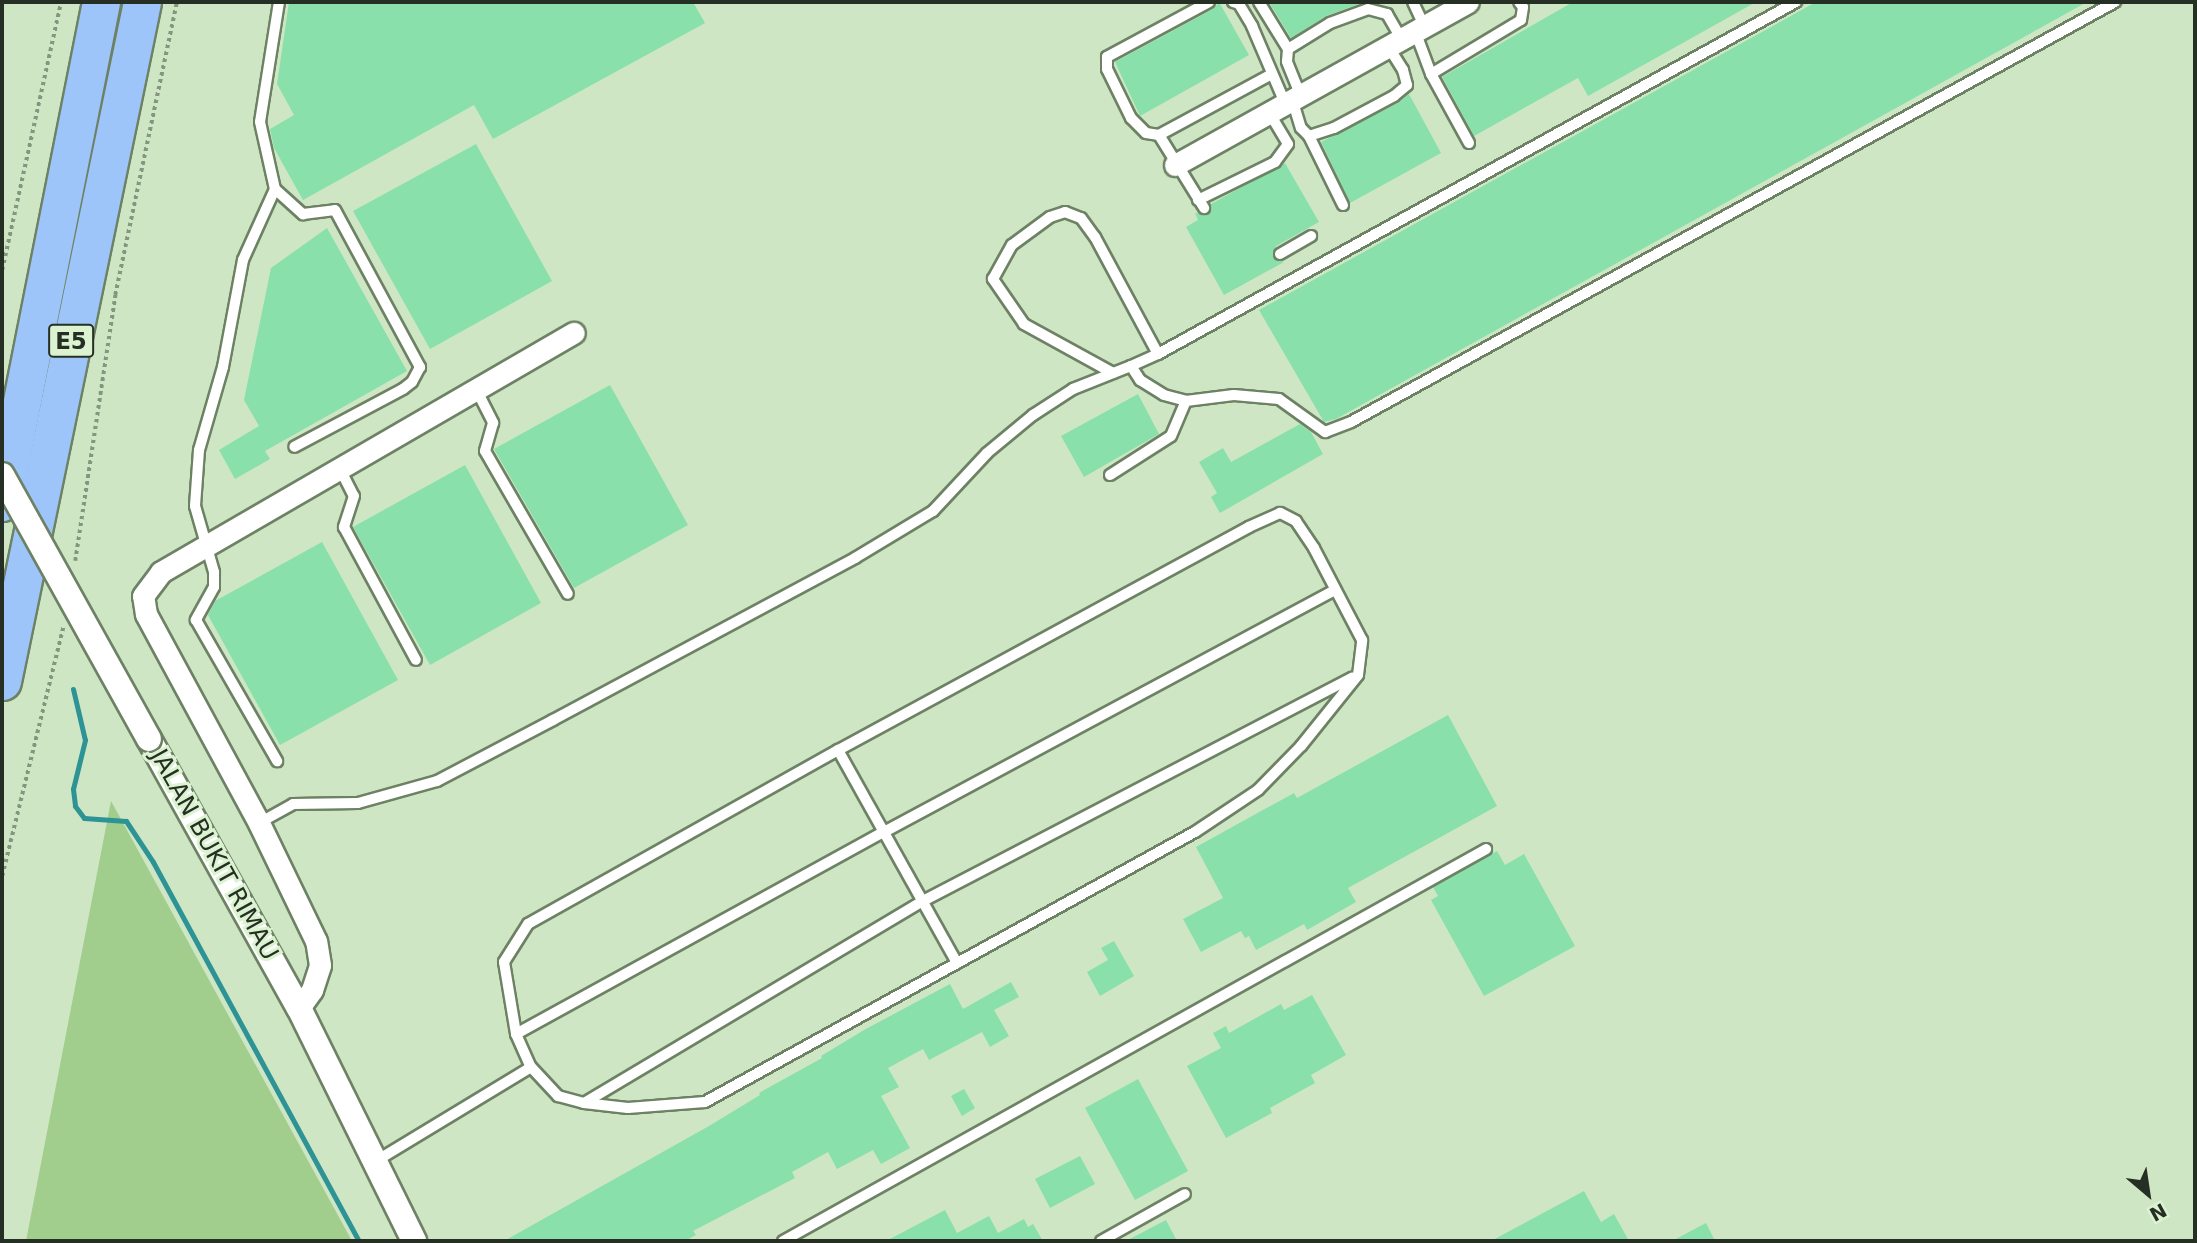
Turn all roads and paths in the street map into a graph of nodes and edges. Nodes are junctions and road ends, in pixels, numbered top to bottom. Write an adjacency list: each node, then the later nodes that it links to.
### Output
1 (61, 2): 27 (path)
2 (101, 2): 38 (highway, E5)
3 (142, 2): 46 (highway, E5)
4 (177, 2): 40 (path)
5 (279, 2): 23 (lane)
6 (1209, 2): 19 (lane)
7 (1233, 2): 16 (lane)
8 (1259, 2): 15 (lane)
9 (1413, 2): 14 (lane)
10 (1468, 2): 14 (street)
11 (1519, 2): 17 (lane)
12 (1796, 2): 29 (lane)
13 (2115, 2): 33 (lane)
14 (1407, 35): 15 (lane); 17 (lane); 18 (street); 20 (lane)
15 (1288, 49): 18 (lane)
16 (1272, 74): 18 (lane); 19 (lane)
17 (1431, 74): 21 (lane)
18 (1287, 102): 20 (lane); 22 (street); 22 (lane)
19 (1159, 135): 22 (lane)
20 (1309, 136): 24 (lane)
21 (1469, 143)
22 (1175, 164)
23 (275, 189): 34 (lane); 39 (lane)
24 (1343, 205)
25 (1311, 236): 26 (lane)
26 (1280, 254)
27 (2, 270)
28 (574, 333): 32 (street)
29 (1158, 354): 30 (lane); 31 (lane)
30 (1131, 366): 31 (lane); 33 (lane)
31 (1113, 373): 49 (lane)
32 (477, 391): 35 (street); 42 (lane)
33 (1186, 401): 37 (lane)
34 (294, 447)
35 (340, 469): 39 (street); 44 (lane)
36 (2, 475): 55 (street, JALAN BUKIT RIMAU, bridge)
37 (1110, 475)
38 (2, 502)
39 (205, 546): 48 (lane); 49 (street)
40 (73, 570)
41 (1335, 590): 45 (lane); 47 (lane); 50 (lane)
42 (568, 594)
43 (64, 621): 52 (path)
44 (416, 660)
45 (1358, 675): 53 (lane); 54 (lane)
46 (2, 681)
47 (838, 750): 50 (lane); 56 (lane)
48 (277, 761)
49 (259, 823): 55 (street)
50 (884, 832): 53 (lane); 56 (lane)
51 (1486, 849): 62 (lane)
52 (2, 876)
53 (921, 902): 54 (lane); 58 (lane)
54 (957, 963): 58 (lane)
55 (299, 1008): 59 (street, JALAN BUKIT RIMAU)
56 (516, 1034): 57 (lane)
57 (531, 1067): 58 (lane); 59 (lane)
58 (584, 1103)
59 (376, 1161): 61 (street, JALAN BUKIT RIMAU)
60 (1185, 1194): 63 (lane)
61 (414, 1241)
62 (783, 1241)
63 (1101, 1241)

